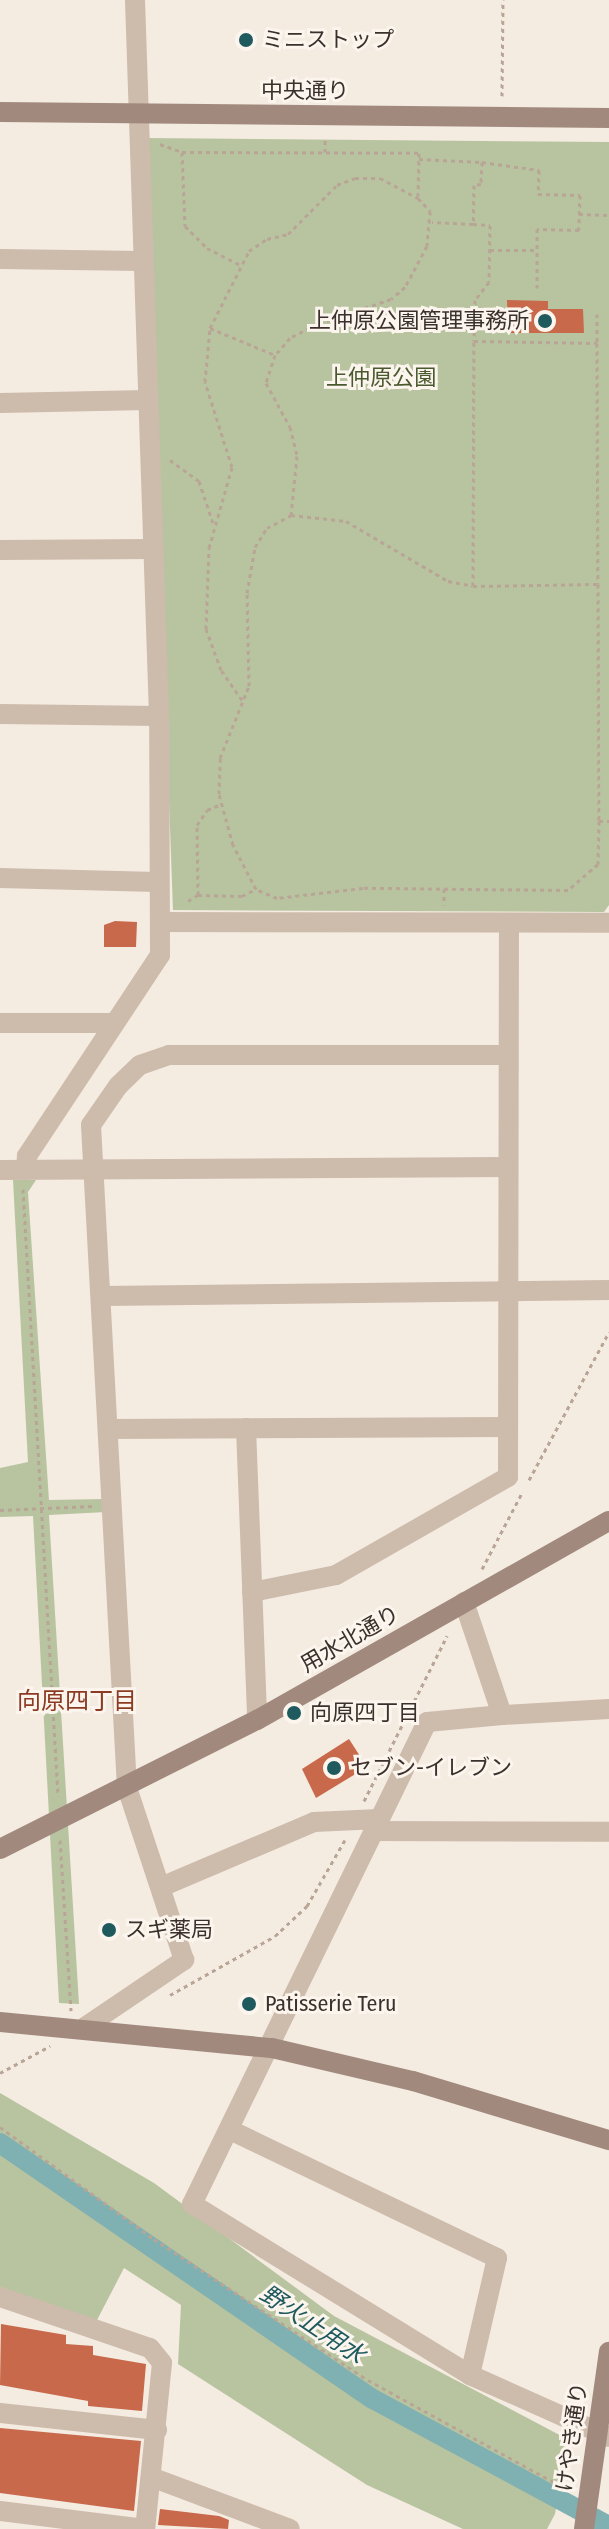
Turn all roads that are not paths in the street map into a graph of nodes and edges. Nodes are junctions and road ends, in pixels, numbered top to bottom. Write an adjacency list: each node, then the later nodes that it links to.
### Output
1 (135, 0): 4 (street)
2 (0, 112): 4 (street, 中央通り)
3 (609, 118): 4 (street, 中央通り)
4 (138, 123): 6 (street)
5 (0, 259): 6 (street)
6 (141, 261): 7 (street)
7 (147, 400): 8 (street); 9 (street)
8 (0, 403)
9 (152, 549): 10 (street); 12 (street)
10 (0, 550)
11 (0, 714): 12 (street)
12 (159, 716): 14 (street)
13 (0, 878): 14 (street)
14 (157, 882): 15 (street)
15 (160, 922): 17 (street); 19 (street)
16 (609, 923): 17 (street)
17 (509, 924): 20 (street)
18 (0, 1023): 19 (street)
19 (114, 1023): 24 (street)
20 (508, 1055): 21 (street); 22 (street)
21 (508, 1167): 22 (street); 26 (street)
22 (96, 1169): 24 (street); 27 (street)
23 (0, 1170): 24 (street)
24 (26, 1170)
25 (609, 1290): 26 (street)
26 (508, 1291): 27 (street); 28 (street)
27 (103, 1296): 30 (street)
28 (508, 1427): 29 (street); 32 (street)
29 (246, 1428): 30 (street); 32 (street)
30 (110, 1429): 37 (street)
31 (609, 1521): 33 (street, 用水北通り)
32 (252, 1592): 36 (street)
33 (464, 1602): 35 (street); 36 (street, 用水北通り)
34 (609, 1709): 35 (street)
35 (502, 1715): 38 (street)
36 (257, 1720): 37 (street, 用水北通り)
37 (120, 1792): 40 (street, 用水北通り); 41 (street)
38 (376, 1825): 39 (street); 41 (street); 44 (street)
39 (609, 1832)
40 (0, 1849)
41 (161, 1887): 43 (street)
42 (0, 2022): 43 (street)
43 (78, 2027): 44 (street)
44 (272, 2048): 45 (street); 46 (street)
45 (230, 2130): 49 (street); 49 (street)
46 (609, 2140)
47 (0, 2297): 51 (street)
48 (609, 2352): 52 (street, けやき通り)
49 (470, 2375): 52 (street)
50 (0, 2413): 51 (street)
51 (157, 2430): 53 (street)
52 (602, 2434): 55 (street, けやき通り)
53 (151, 2477): 56 (street); 57 (street)
54 (0, 2511): 56 (street)
55 (584, 2528)
56 (145, 2529)
57 (290, 2529)

